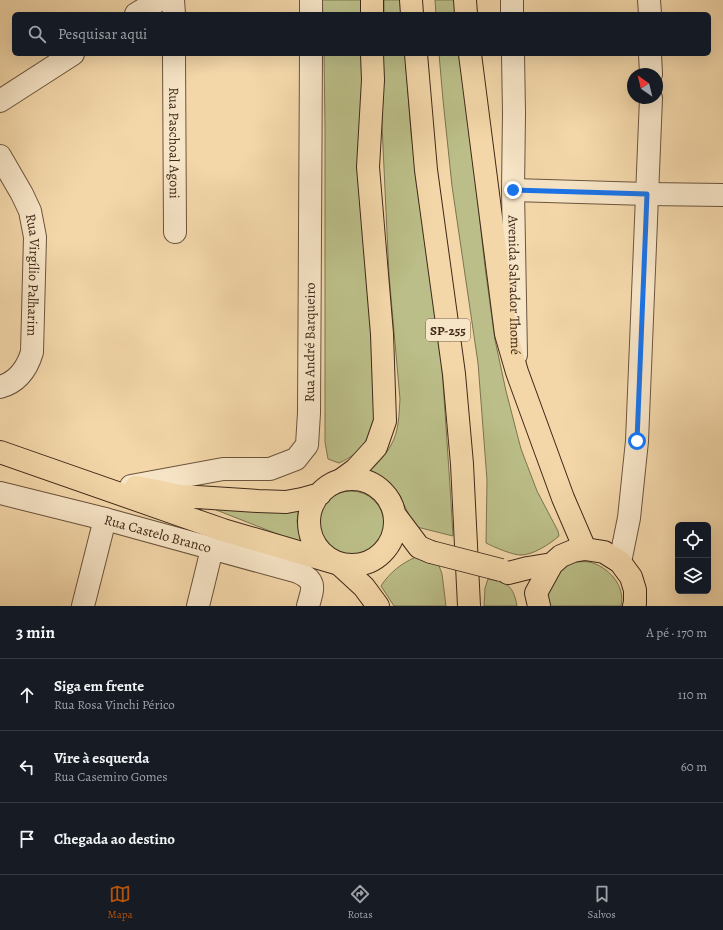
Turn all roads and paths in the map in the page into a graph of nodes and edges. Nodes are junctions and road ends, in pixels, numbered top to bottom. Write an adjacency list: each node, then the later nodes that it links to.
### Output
1 (159, 0): 9 (street)
2 (174, 0): 10 (street)
3 (311, 0): 11 (street)
4 (372, 0): 12 (main road)
5 (411, 0): 13 (main road)
6 (465, 0): 14 (main road)
7 (512, 0): 15 (street)
8 (649, 0): 16 (street)
9 (139, 12)
10 (174, 12)
11 (311, 12)
12 (372, 12)
13 (412, 12)
14 (466, 12)
15 (512, 12)
16 (650, 12)
17 (70, 56): 26 (street)
18 (174, 56): 32 (street, Rua Paschoal Agoni)
19 (311, 56): 38 (street, Rua André Barqueiro)
20 (372, 56): 37 (main road)
21 (416, 56): 56 (main road, SP-255)
22 (470, 56): 33 (main road)
23 (513, 56): 29 (street, Avenida Salvador Thomé)
24 (650, 56): 25 (street)
25 (651, 68)
26 (0, 101)
27 (651, 104): 30 (street)
28 (0, 156): 34 (street, Rua Virgílio Palharim)
29 (513, 190): 30 (street); 33 (street, Avenida Salvador Thomé)
30 (647, 194): 31 (street); 47 (street)
31 (723, 194)
32 (175, 232)
33 (516, 372): 45 (main road)
34 (0, 387)
35 (0, 440): 38 (main road)
36 (0, 452): 48 (main road)
37 (341, 480): 40 (main road); 41 (main road)
38 (131, 486): 40 (main road)
39 (0, 493): 42 (street, Rua Castelo Branco)
40 (320, 494): 48 (main road)
41 (395, 515): 44 (main road); 46 (main road)
42 (105, 519): 43 (street, Rua Castelo Branco); 52 (street)
43 (212, 549): 53 (street); 54 (street, Rua Castelo Branco)
44 (425, 549): 46 (main road); 50 (main road, bridge)
45 (585, 549): 47 (main road); 49 (main road)
46 (384, 551): 48 (main road)
47 (620, 562): 57 (main road)
48 (339, 564): 55 (main road)
49 (552, 564): 50 (main road); 51 (main road)
50 (505, 571): 51 (main road)
51 (537, 600)
52 (83, 606)
53 (198, 606)
54 (308, 606)
55 (378, 606)
56 (469, 606)
57 (634, 606)

